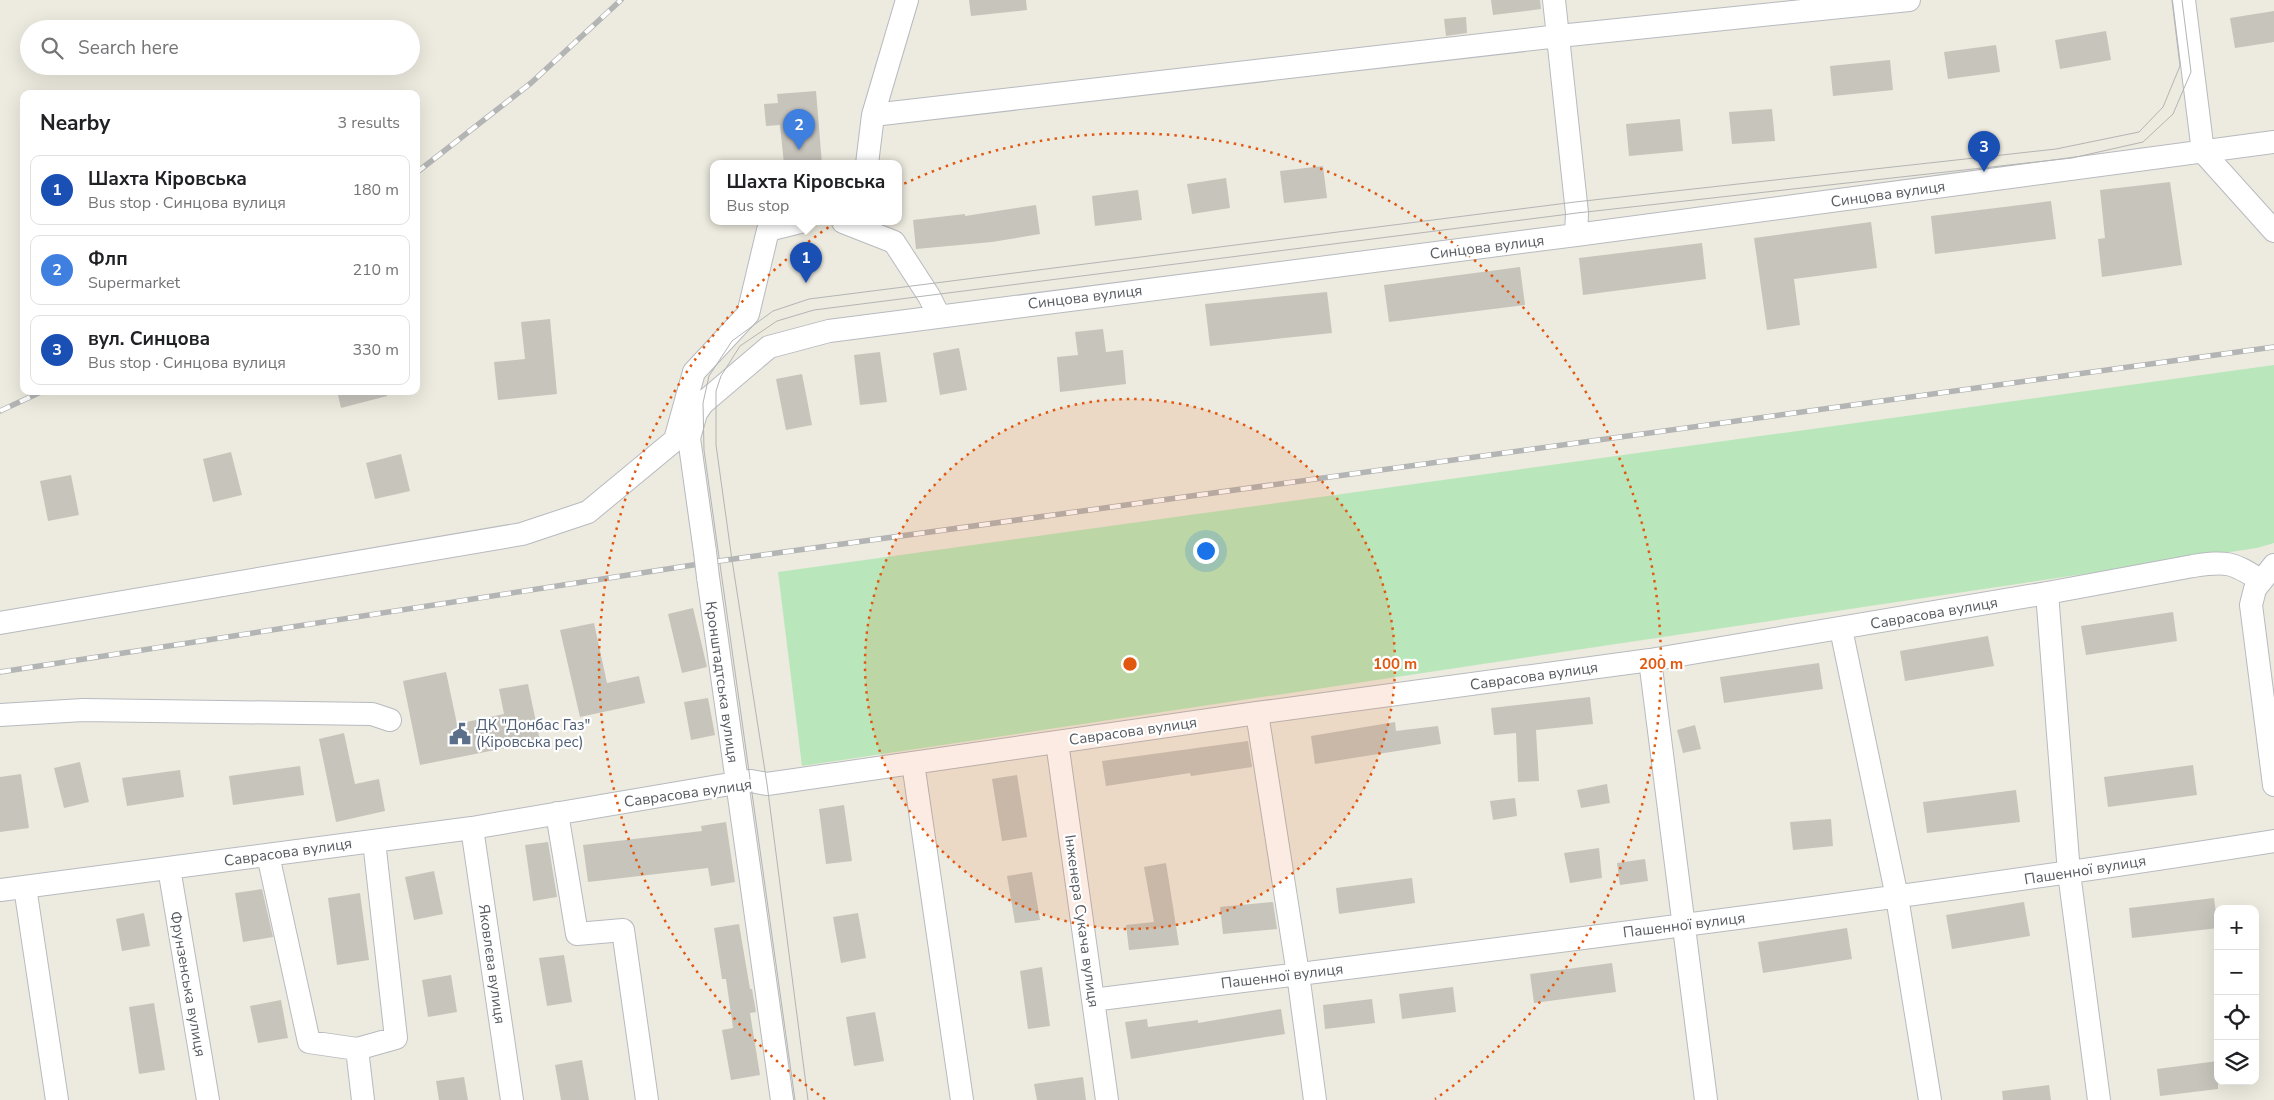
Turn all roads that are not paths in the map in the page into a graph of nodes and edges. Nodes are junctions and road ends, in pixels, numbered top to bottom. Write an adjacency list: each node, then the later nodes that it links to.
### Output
1 (907, 0): 6 (street)
2 (1554, 0): 5 (street)
3 (1909, 0): 5 (street)
4 (2184, 0): 8 (street)
5 (1559, 36): 6 (street); 14 (street)
6 (873, 115): 9 (street)
7 (2274, 142): 8 (street, Синцова вулиця)
8 (2203, 152): 13 (street); 14 (street, Синцова вулиця)
9 (867, 160)
10 (788, 225): 20 (street)
11 (852, 225): 15 (street)
12 (884, 225): 15 (street)
13 (2274, 231)
14 (1576, 235): 16 (street, Синцова вулиця)
15 (894, 242): 16 (street)
16 (939, 316): 17 (street, Синцова вулиця)
17 (716, 391): 28 (street, Кронштадтська вулиця, bridge)
18 (2267, 573): 19 (street, Саврасова вулиця); 29 (street)
19 (2047, 593): 21 (street, Саврасова вулиця); 36 (street)
20 (0, 623)
21 (1841, 629): 22 (street, Саврасова вулиця); 39 (street)
22 (1650, 660): 23 (street, Саврасова вулиця); 40 (street)
23 (1257, 713): 26 (street, Саврасова вулиця); 41 (street)
24 (0, 715): 25 (street)
25 (390, 720)
26 (1057, 742): 27 (street, Саврасова вулиця); 42 (street, Інженера Сукача вулиця)
27 (913, 763): 28 (street, Саврасова вулиця); 50 (street)
28 (736, 783): 30 (street, Саврасова вулиця); 49 (street, Кронштадтська вулиця)
29 (2274, 785)
30 (557, 813): 31 (street, Саврасова вулиця); 48 (street)
31 (472, 828): 32 (street, Саврасова вулиця); 47 (street, Яковлєва вулиця)
32 (374, 841): 34 (street, Саврасова вулиця); 43 (street)
33 (2274, 841): 36 (street, Пашенної вулиця)
34 (268, 855): 35 (street, Саврасова вулиця); 43 (street)
35 (168, 868): 37 (street, Саврасова вулиця); 45 (street, Фрунзенська вулиця)
36 (2069, 873): 39 (street, Пашенної вулиця); 55 (street)
37 (24, 887): 38 (street, Саврасова вулиця); 44 (street)
38 (0, 890)
39 (1897, 897): 40 (street, Пашенної вулиця); 54 (street)
40 (1683, 926): 41 (street, Пашенної вулиця); 53 (street)
41 (1298, 974): 42 (street, Пашенної вулиця); 52 (street)
42 (1093, 1000): 51 (street, Інженера Сукача вулиця)
43 (357, 1049): 46 (street)
44 (57, 1100)
45 (208, 1100)
46 (363, 1100)
47 (512, 1100)
48 (647, 1100)
49 (782, 1100)
50 (962, 1100)
51 (1107, 1100)
52 (1315, 1100)
53 (1706, 1100)
54 (1930, 1100)
55 (2100, 1100)

